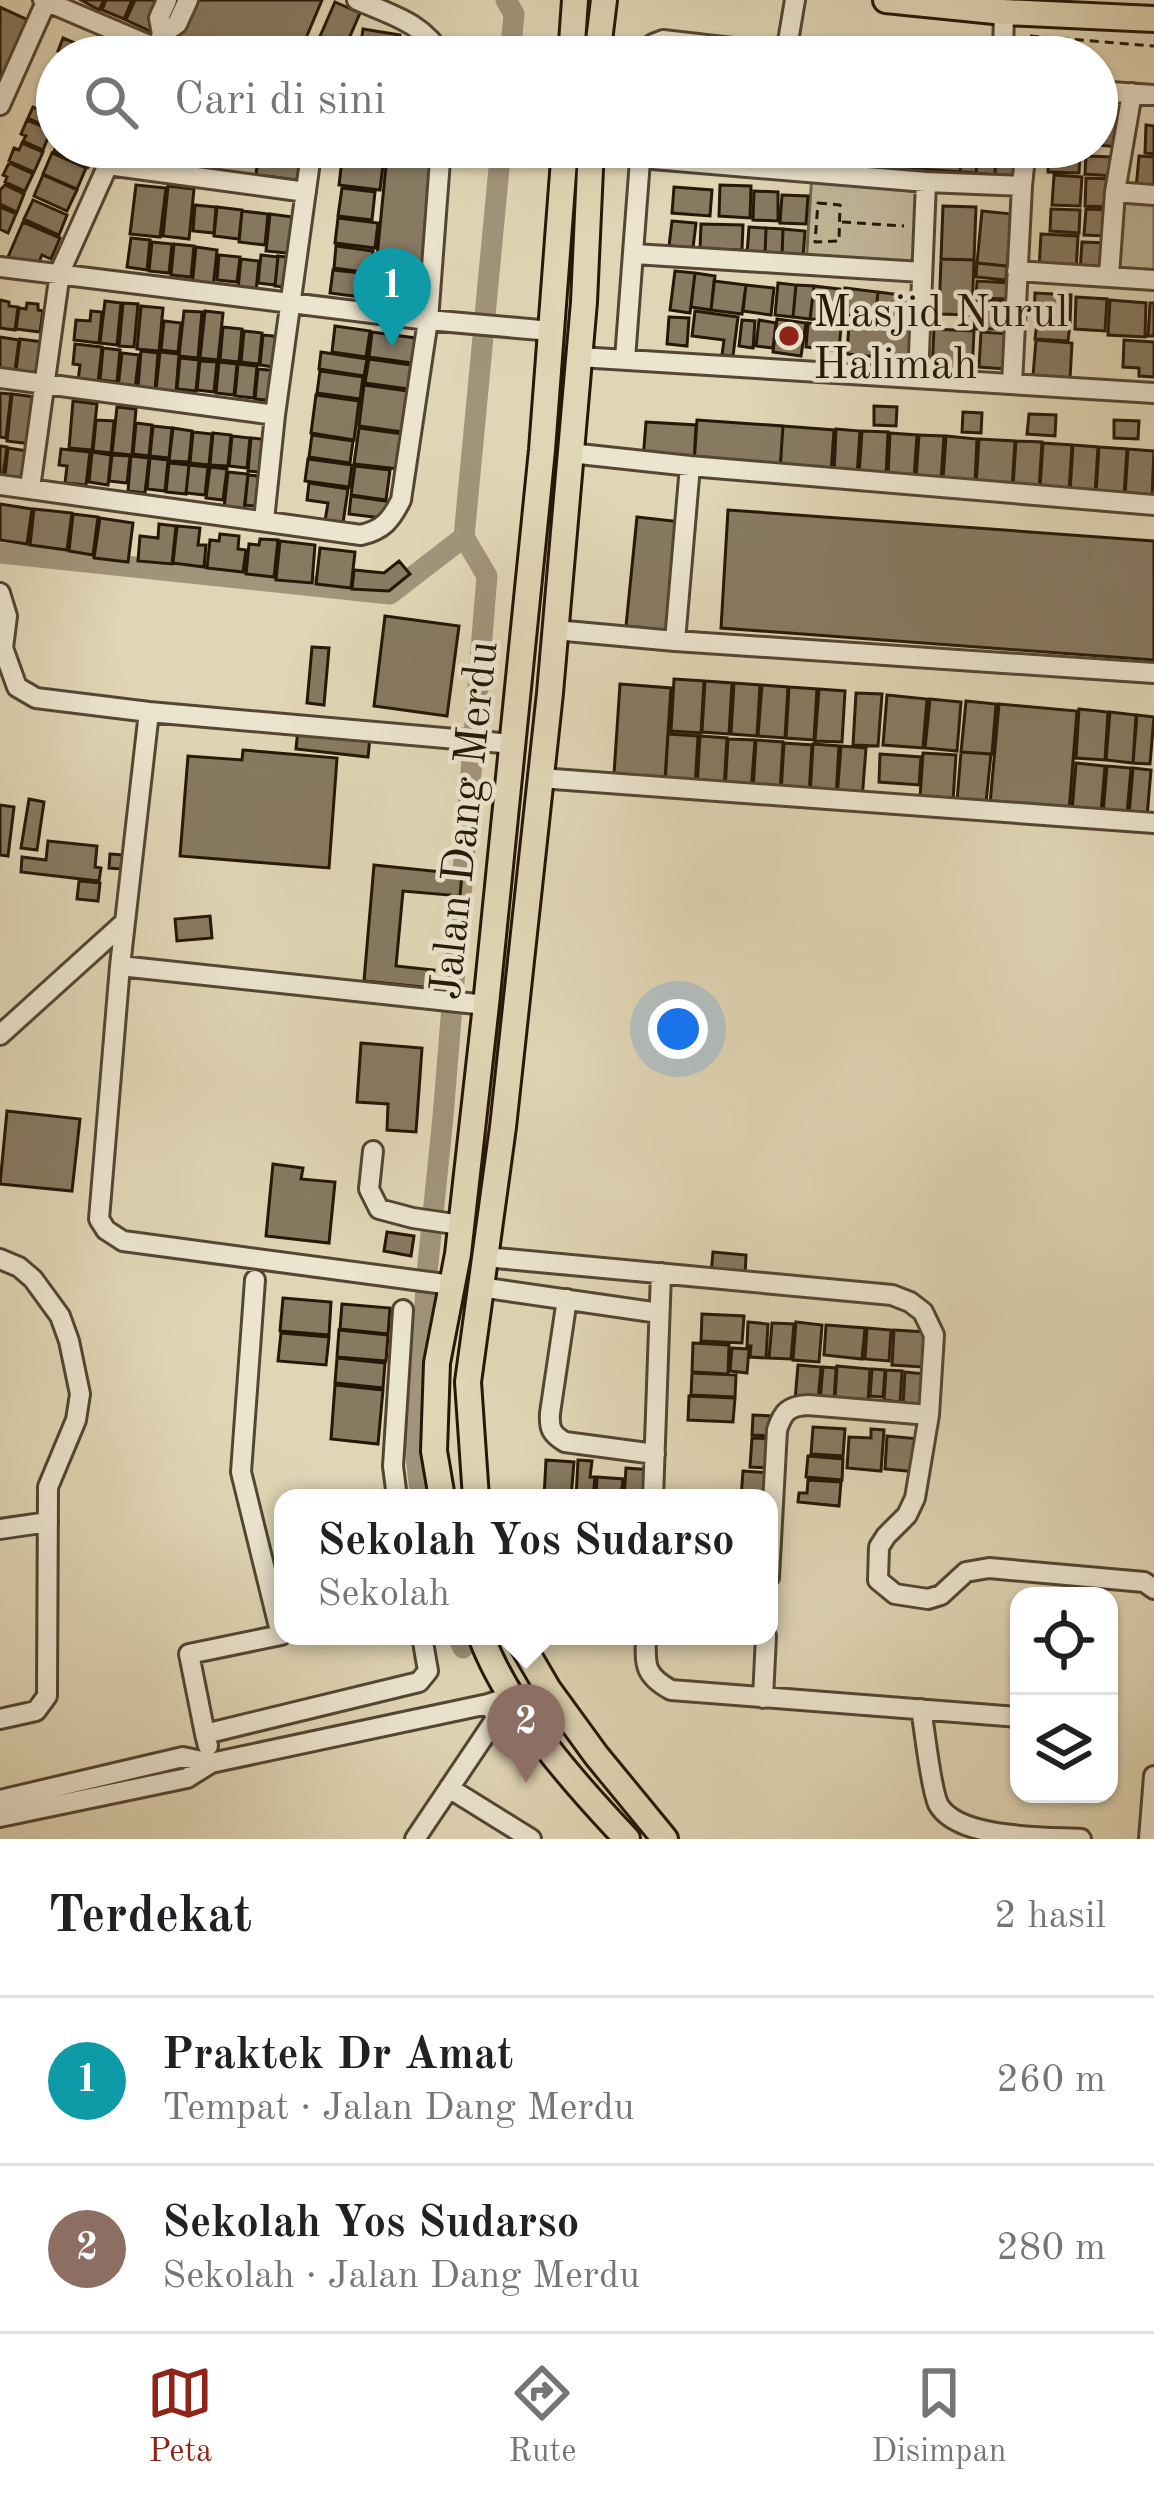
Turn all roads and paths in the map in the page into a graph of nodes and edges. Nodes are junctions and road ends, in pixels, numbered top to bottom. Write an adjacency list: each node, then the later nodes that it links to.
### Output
1 (167, 0): 12 (street)
2 (188, 0): 13 (street)
3 (356, 0): 14 (street)
4 (575, 0): 15 (main road)
5 (604, 0): 16 (main road)
6 (795, 0): 17 (street)
7 (886, 0): 10 (main road)
8 (44, 1): 11 (street); 25 (street)
9 (1154, 20): 10 (main road)
10 (1004, 23): 18 (street); 19 (path)
11 (132, 36)
12 (158, 36)
13 (166, 36)
14 (428, 36)
15 (572, 36)
16 (600, 36)
17 (789, 36)
18 (1004, 36)
19 (1089, 36)
20 (1118, 40): 21 (path)
21 (1154, 46)
22 (1118, 92): 23 (street)
23 (1132, 93): 24 (street); 38 (street)
24 (1154, 94)
25 (0, 105)
26 (107, 168): 45 (street)
27 (177, 168): 37 (street)
28 (309, 168): 37 (street)
29 (439, 168): 50 (street)
30 (563, 168): 51 (main road, Jalan Dang Merdu)
31 (590, 168): 52 (main road, Jalan Dang Merdu)
32 (640, 168): 42 (street)
33 (788, 168): 35 (street)
34 (1024, 168): 36 (street)
35 (926, 182): 36 (street); 41 (street)
36 (1022, 186): 44 (street)
37 (306, 192): 49 (street)
38 (1115, 192): 39 (street); 47 (street)
39 (1154, 195)
40 (840, 222): 40 (path); 41 (path)
41 (924, 227): 46 (street)
42 (634, 254): 46 (street); 53 (street)
43 (0, 266): 45 (street)
44 (1018, 271): 47 (street); 57 (street)
45 (60, 272): 49 (street); 56 (street)
46 (922, 272): 55 (street)
47 (1109, 275): 48 (street)
48 (1154, 280)
49 (291, 302): 50 (street); 59 (street)
50 (428, 320): 51 (street); 65 (street)
51 (551, 331): 71 (main road, Jalan Dang Merdu)
52 (578, 357): 53 (street); 60 (main road, Jalan Dang Merdu)
53 (625, 359): 55 (street)
54 (0, 378): 56 (street)
55 (918, 378): 57 (street)
56 (43, 382): 59 (street); 63 (street)
57 (1012, 384): 58 (street)
58 (1154, 393)
59 (275, 415): 65 (street)
60 (570, 453): 61 (street); 67 (main road, Jalan Dang Merdu)
61 (691, 466): 64 (street); 68 (street)
62 (0, 485): 63 (street)
63 (30, 488): 65 (street)
64 (1154, 505)
65 (264, 520)
66 (0, 593): 70 (street)
67 (555, 630): 68 (street); 72 (main road, Jalan Dang Merdu)
68 (675, 641): 69 (street)
69 (1154, 673)
70 (149, 712): 71 (street); 74 (street)
71 (512, 744): 75 (main road, Jalan Dang Merdu)
72 (540, 778): 73 (street); 76 (main road, Jalan Dang Merdu)
73 (1154, 823)
74 (125, 922): 77 (street); 79 (street)
75 (492, 945): 76 (main road); 78 (main road, Jalan Dang Merdu)
76 (521, 949): 82 (main road, Jalan Dang Merdu)
77 (120, 966): 78 (street); 86 (street)
78 (487, 1004): 81 (main road, Jalan Dang Merdu)
79 (0, 1035)
80 (373, 1151): 81 (street)
81 (452, 1224): 86 (main road, Jalan Dang Merdu)
82 (485, 1257): 84 (street); 87 (main road, Jalan Dang Merdu)
83 (0, 1259): 98 (street)
84 (661, 1273): 90 (street); 91 (street)
85 (255, 1280): 103 (street)
86 (443, 1283): 94 (main road, Jalan Dang Merdu)
87 (480, 1287): 88 (street); 95 (main road, Jalan Dang Merdu)
88 (567, 1299): 90 (street); 92 (street)
89 (403, 1310): 93 (street)
90 (659, 1313): 92 (street)
91 (929, 1415): 97 (street); 100 (street)
92 (655, 1454): 96 (street)
93 (396, 1489)
94 (440, 1489)
95 (475, 1489)
96 (653, 1489)
97 (774, 1489)
98 (48, 1522): 99 (street); 116 (street)
99 (0, 1529)
100 (1053, 1575): 101 (street); 102 (street)
101 (1052, 1587)
102 (1154, 1588)
103 (274, 1606)
104 (274, 1636): 117 (street)
105 (424, 1645): 110 (street)
106 (485, 1645): 112 (main road)
107 (522, 1645): 123 (main road)
108 (646, 1645): 111 (street)
109 (766, 1645): 111 (street)
110 (419, 1682): 114 (street); 117 (street)
111 (763, 1698): 113 (street)
112 (500, 1700): 114 (street); 120 (street); 126 (main road)
113 (921, 1709): 115 (street); 127 (street)
114 (431, 1716): 118 (street)
115 (1010, 1716)
116 (0, 1719)
117 (205, 1734): 118 (street)
118 (211, 1762): 121 (street); 122 (street)
119 (1154, 1776): 128 (street)
120 (449, 1788): 124 (street); 125 (street)
121 (0, 1800)
122 (0, 1817)
123 (663, 1838)
124 (415, 1839)
125 (531, 1839)
126 (627, 1839)
127 (1082, 1839)
128 (1149, 1839)

